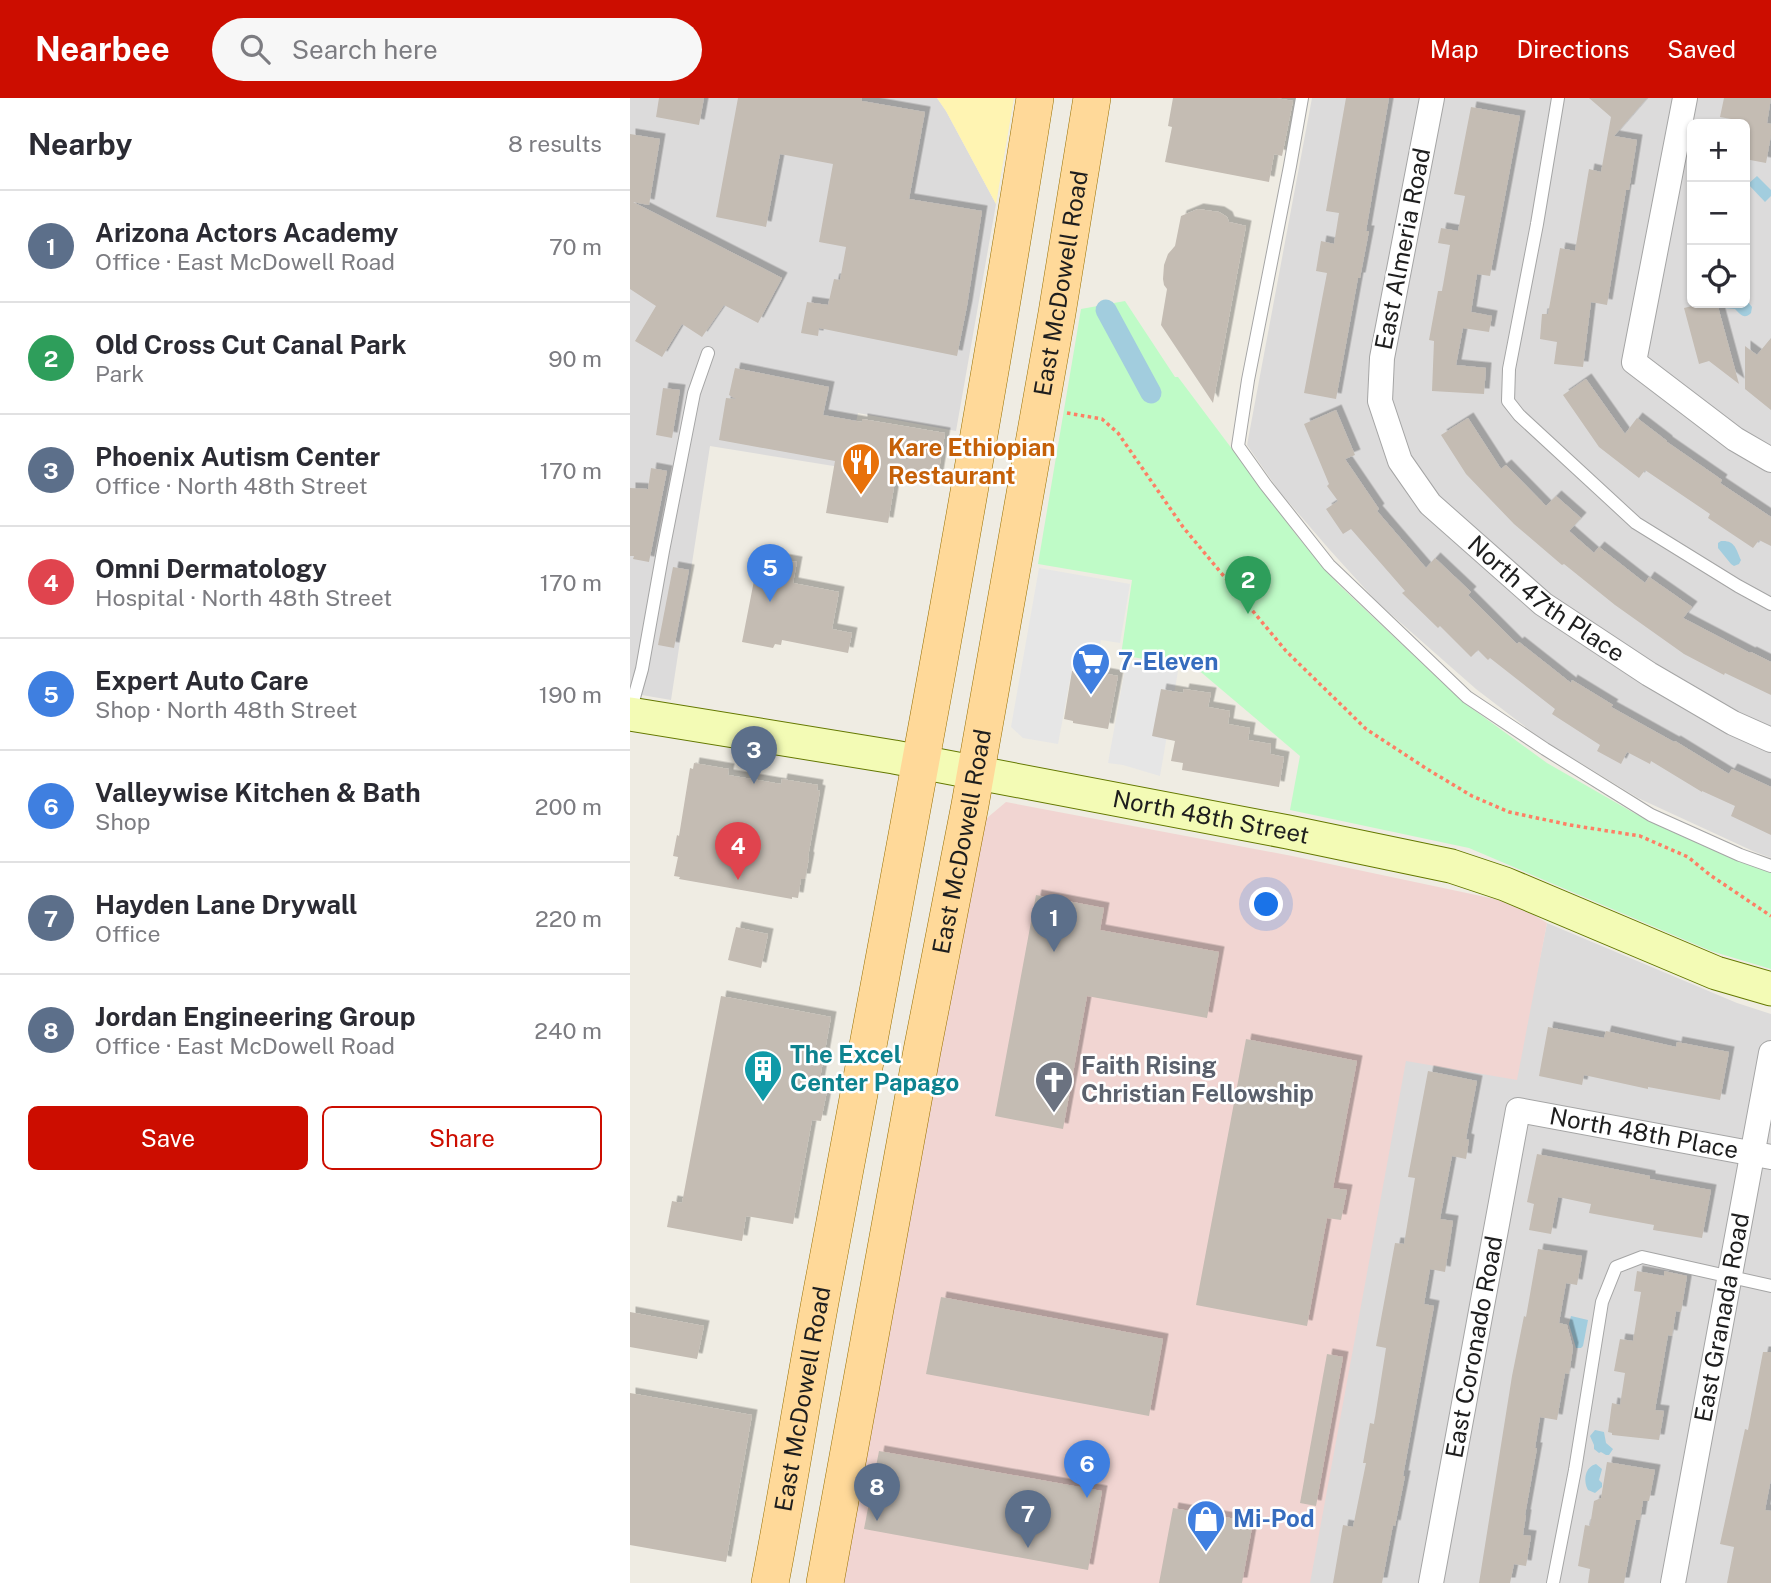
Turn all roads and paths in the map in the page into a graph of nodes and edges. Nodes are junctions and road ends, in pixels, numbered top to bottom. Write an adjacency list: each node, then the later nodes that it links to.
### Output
1 (1035, 98): 8 (main road, East McDowell Road)
2 (1092, 98): 10 (main road, East McDowell Road)
3 (1302, 98): 17 (lane)
4 (1432, 98): 9 (street, East Almeria Road)
5 (1558, 98): 12 (lane)
6 (1685, 98): 11 (street)
7 (708, 354): 13 (lane)
8 (986, 399): 10 (main road); 15 (main road, East McDowell Road)
9 (1380, 401): 14 (street, North 47th Place)
10 (1040, 408): 16 (main road, East McDowell Road); 18 (path)
11 (1771, 460)
12 (1771, 604)
13 (630, 713): 15 (street, North 48th Street)
14 (1771, 740)
15 (921, 762): 16 (street, North 48th Street); 23 (main road, East McDowell Road)
16 (976, 772): 19 (street, North 48th Street); 24 (main road, East McDowell Road)
17 (1771, 866)
18 (1771, 916)
19 (1771, 989)
20 (1771, 1053): 22 (street, East Granada Road)
21 (1518, 1110): 22 (street, North 48th Place); 31 (street, East Coronado Road)
22 (1762, 1155): 25 (street, East Granada Road)
23 (846, 1161): 24 (main road); 27 (main road, East McDowell Road)
24 (900, 1172): 28 (main road, East McDowell Road)
25 (1730, 1277): 26 (lane); 32 (lane); 33 (street, East Granada Road)
26 (1771, 1286)
27 (817, 1314): 28 (main road); 29 (main road, East McDowell Road)
28 (873, 1324): 30 (main road, East McDowell Road)
29 (770, 1583)
30 (825, 1583)
31 (1432, 1583)
32 (1553, 1583)
33 (1673, 1583)

